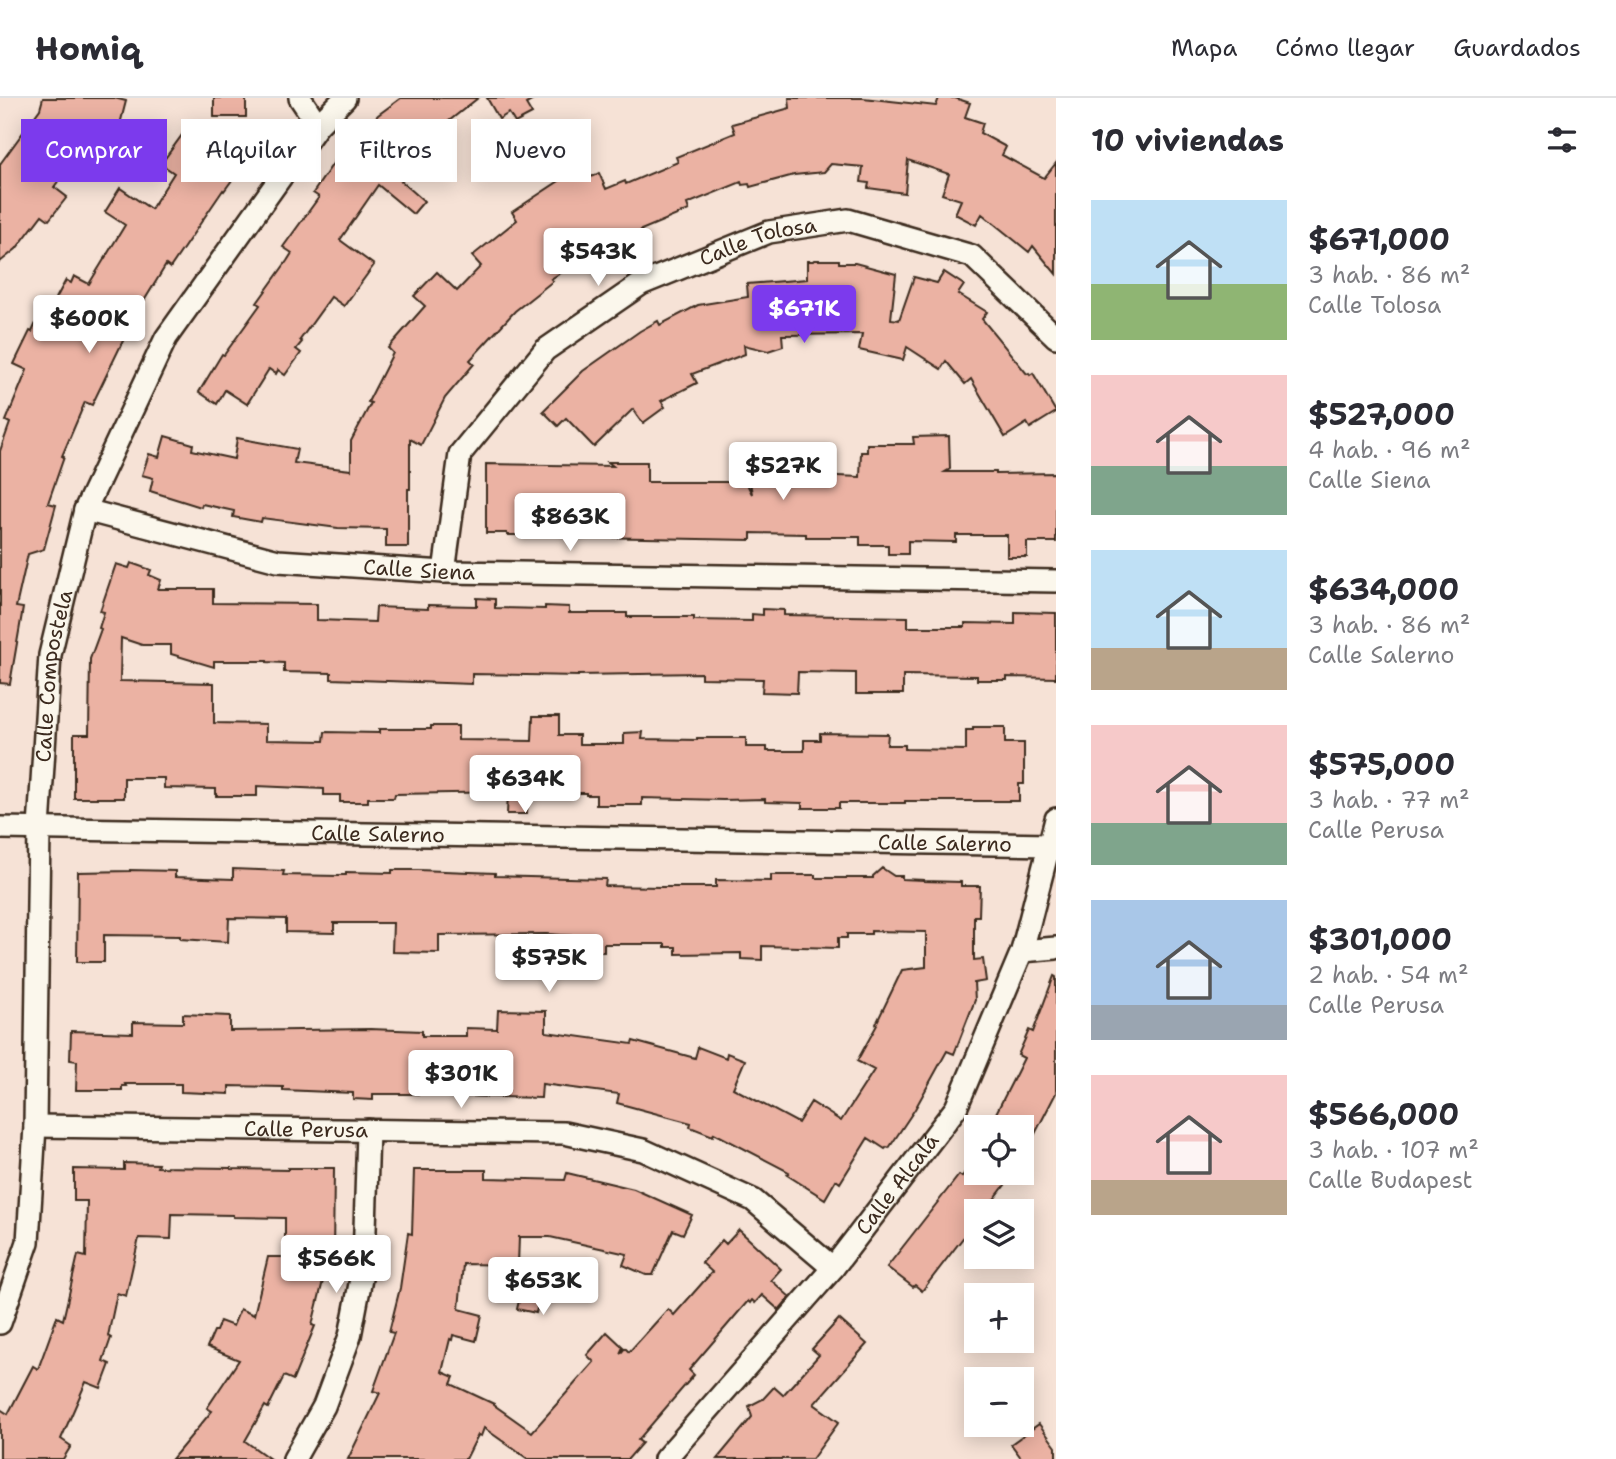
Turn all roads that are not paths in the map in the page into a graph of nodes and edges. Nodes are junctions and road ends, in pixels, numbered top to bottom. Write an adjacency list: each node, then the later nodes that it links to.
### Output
1 (300, 98): 3 (street)
2 (345, 98): 4 (street, Calle Compostela)
3 (314, 119)
4 (321, 122)
5 (277, 182): 7 (street, Calle Compostela)
6 (1052, 333): 8 (street, Calle Tolosa)
7 (85, 510): 8 (street, Calle Siena); 12 (street, Calle Compostela)
8 (444, 572): 9 (street, Calle Siena)
9 (1056, 581)
10 (1056, 819): 13 (street, Calle Alcalá)
11 (0, 828): 12 (street, Calle Salerno)
12 (39, 828): 13 (street, Calle Salerno); 16 (street, Calle Compostela)
13 (1050, 845): 15 (street, Calle Alcalá)
14 (1056, 948): 15 (street)
15 (1022, 951): 18 (street, Calle Alcalá)
16 (35, 1126): 17 (street, Calle Perusa); 19 (street, Calle Compostela)
17 (368, 1130): 18 (street, Calle Perusa); 20 (street)
18 (833, 1268): 21 (street, Calle Alcalá)
19 (0, 1323)
20 (294, 1459)
21 (665, 1459)

